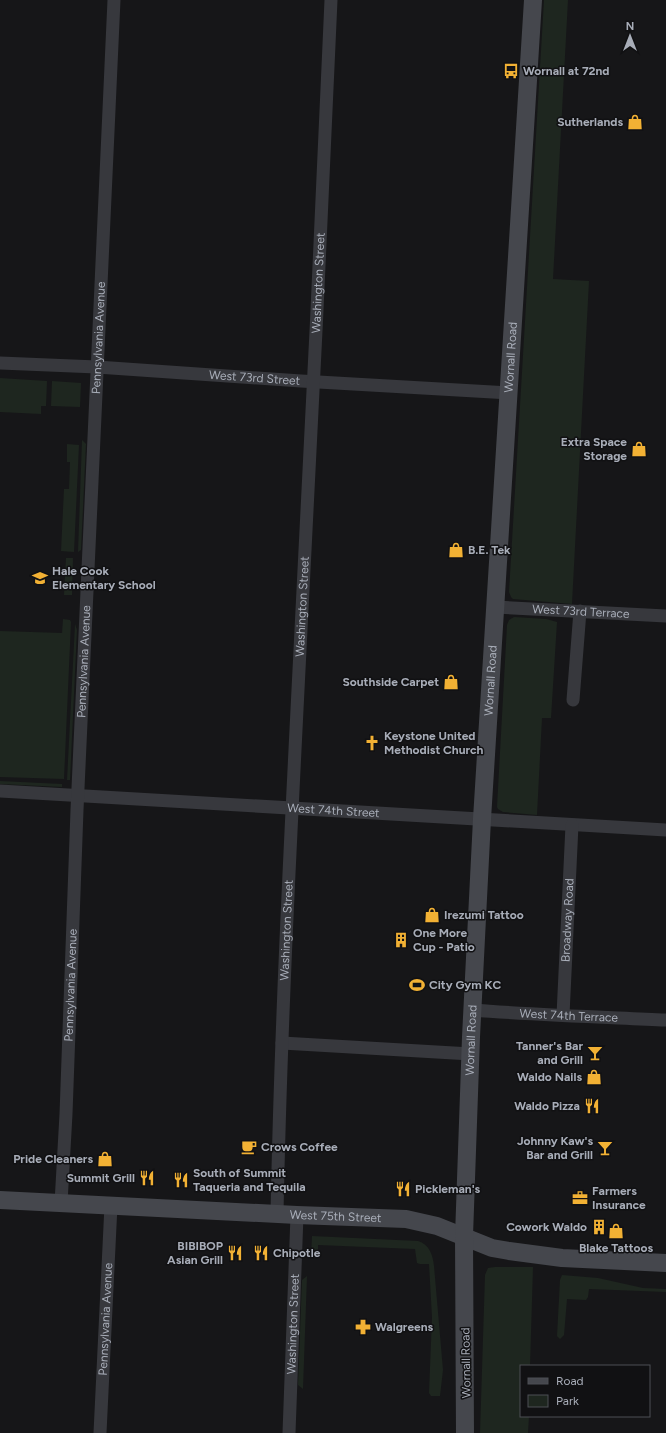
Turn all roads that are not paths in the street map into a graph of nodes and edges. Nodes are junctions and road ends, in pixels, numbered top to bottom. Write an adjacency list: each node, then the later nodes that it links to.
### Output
1 (114, 0): 5 (street, Pennsylvania Avenue)
2 (331, 0): 6 (street, Washington Street)
3 (533, 0): 7 (main road, Wornall Road)
4 (0, 363): 5 (street, West 73rd Street)
5 (97, 367): 6 (street, West 73rd Street); 13 (street, Pennsylvania Avenue)
6 (314, 382): 7 (street, West 73rd Street); 14 (street, Washington Street)
7 (510, 393): 8 (main road, Wornall Road)
8 (496, 607): 9 (street, West 73rd Terrace); 15 (main road, Wornall Road)
9 (580, 611): 10 (street, West 73rd Terrace); 11 (street)
10 (666, 616)
11 (573, 700)
12 (0, 791): 13 (street, West 74th Street)
13 (78, 796): 14 (street, West 74th Street); 24 (street, Pennsylvania Avenue)
14 (292, 808): 15 (street, West 74th Street); 21 (street, Washington Street)
15 (482, 819): 16 (street, West 74th Street); 18 (main road, Wornall Road)
16 (572, 825): 17 (street, West 74th Street); 19 (street, Broadway Road)
17 (666, 830)
18 (472, 1010): 19 (street, West 74th Terrace); 22 (main road, Wornall Road)
19 (563, 1015): 20 (street, West 74th Terrace)
20 (666, 1020)
21 (282, 1043): 22 (street); 26 (street, Washington Street)
22 (471, 1054): 28 (main road, Wornall Road)
23 (0, 1200): 24 (main road, West 75th Street)
24 (61, 1203): 25 (main road, West 75th Street)
25 (111, 1205): 26 (main road, West 75th Street); 30 (street, Pennsylvania Avenue)
26 (277, 1214): 27 (main road, West 75th Street)
27 (297, 1215): 28 (main road, West 75th Street); 31 (street, Washington Street)
28 (464, 1236): 29 (main road, West 75th Street); 32 (main road, Wornall Road)
29 (666, 1263)
30 (100, 1433)
31 (289, 1433)
32 (465, 1433)

